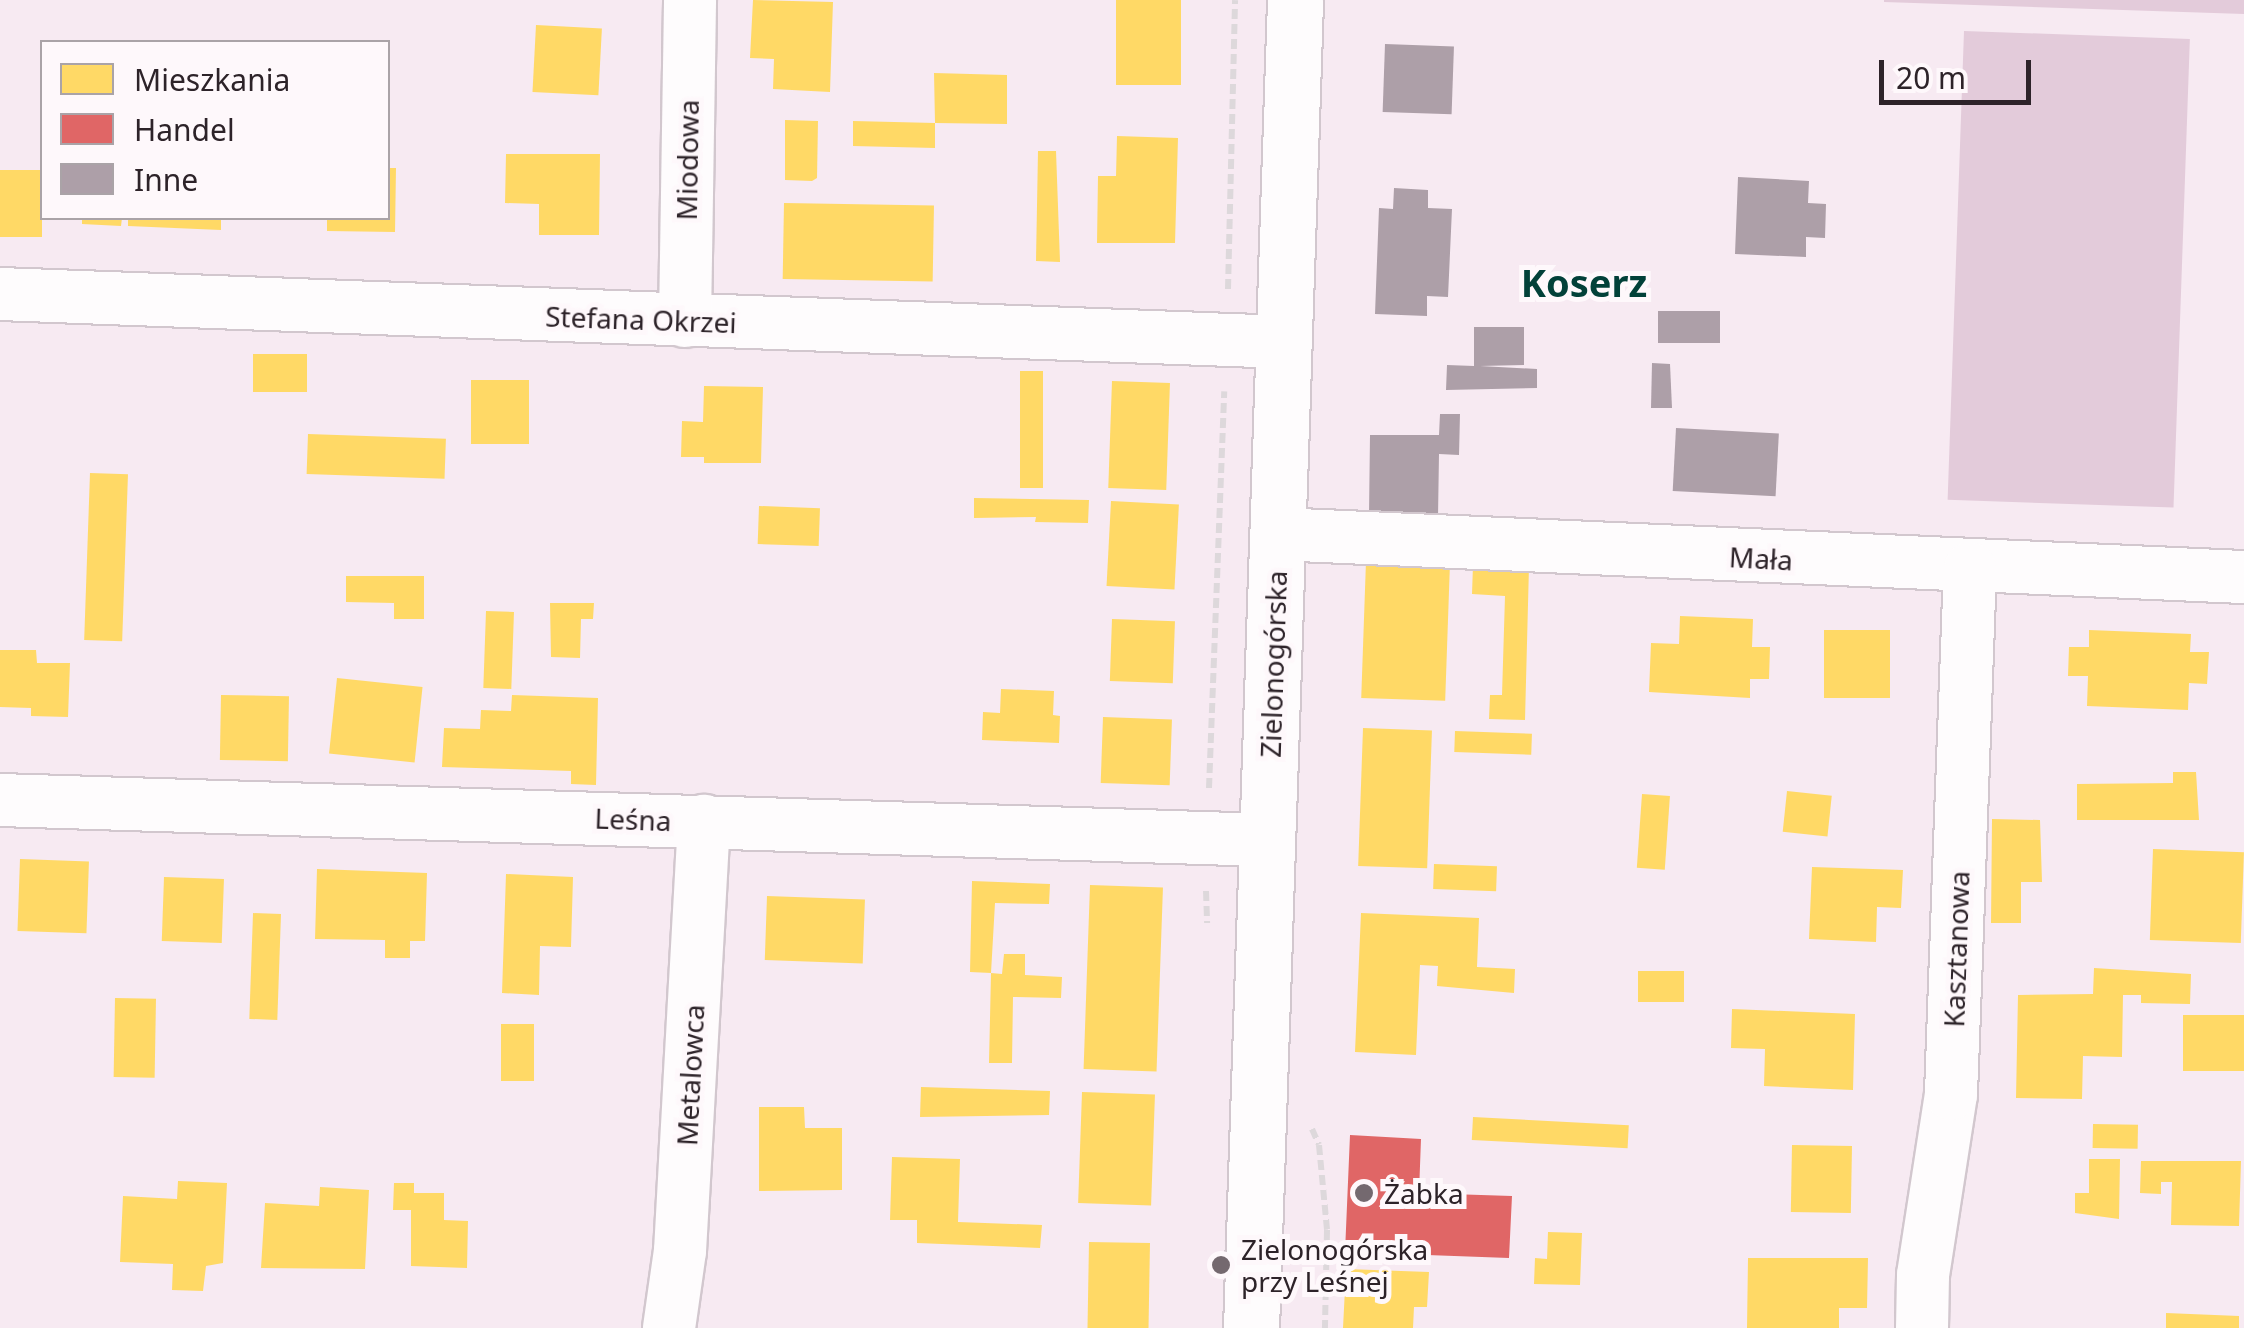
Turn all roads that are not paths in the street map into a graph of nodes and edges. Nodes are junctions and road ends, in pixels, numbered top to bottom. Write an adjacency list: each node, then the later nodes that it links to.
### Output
1 (690, 0): 4 (street, Miodowa)
2 (1295, 0): 5 (street, Zielonogórska)
3 (0, 294): 4 (street, Stefana Okrzei)
4 (685, 321): 5 (street, Stefana Okrzei)
5 (1283, 342): 6 (street, Zielonogórska)
6 (1278, 534): 7 (street, Mała); 11 (street, Zielonogórska)
7 (1970, 568): 8 (street, Mała); 14 (street, Kasztanowa)
8 (2244, 577)
9 (0, 800): 10 (street, Leśna)
10 (704, 821): 11 (street, Leśna); 12 (street, Metalowca)
11 (1266, 840): 13 (street, Zielonogórska)
12 (670, 1328)
13 (1251, 1328)
14 (1922, 1328)

